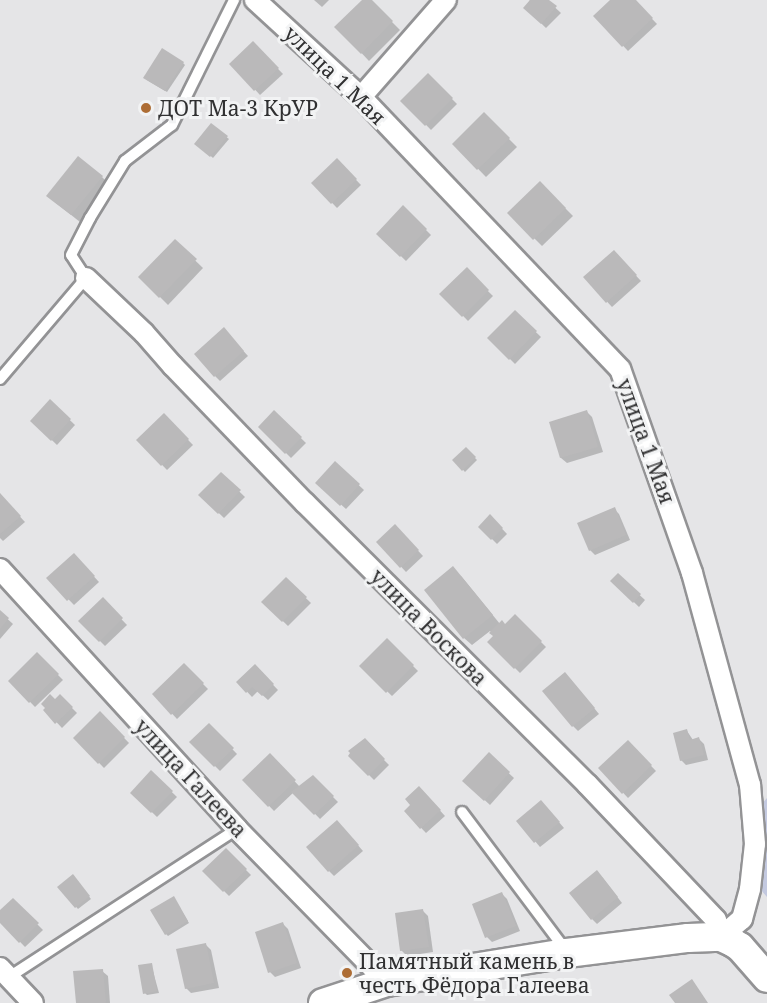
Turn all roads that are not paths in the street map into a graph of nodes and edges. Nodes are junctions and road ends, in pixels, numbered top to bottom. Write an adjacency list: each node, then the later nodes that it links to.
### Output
1 (234, 0): 5 (lane)
2 (255, 0): 4 (street, улица 1 Мая)
3 (446, 0): 4 (street)
4 (361, 97): 10 (street, улица 1 Мая)
5 (87, 278): 6 (lane); 10 (street, улица Воскова)
6 (0, 379)
7 (0, 569): 9 (street, улица Галеева)
8 (462, 812): 11 (lane)
9 (237, 829): 12 (lane); 14 (street, улица Галеева)
10 (721, 937): 11 (street); 13 (street, улица Воскова)
11 (567, 953): 14 (street)
12 (5, 973): 16 (street)
13 (767, 978)
14 (387, 982): 15 (street)
15 (330, 1002)
16 (33, 1003)

